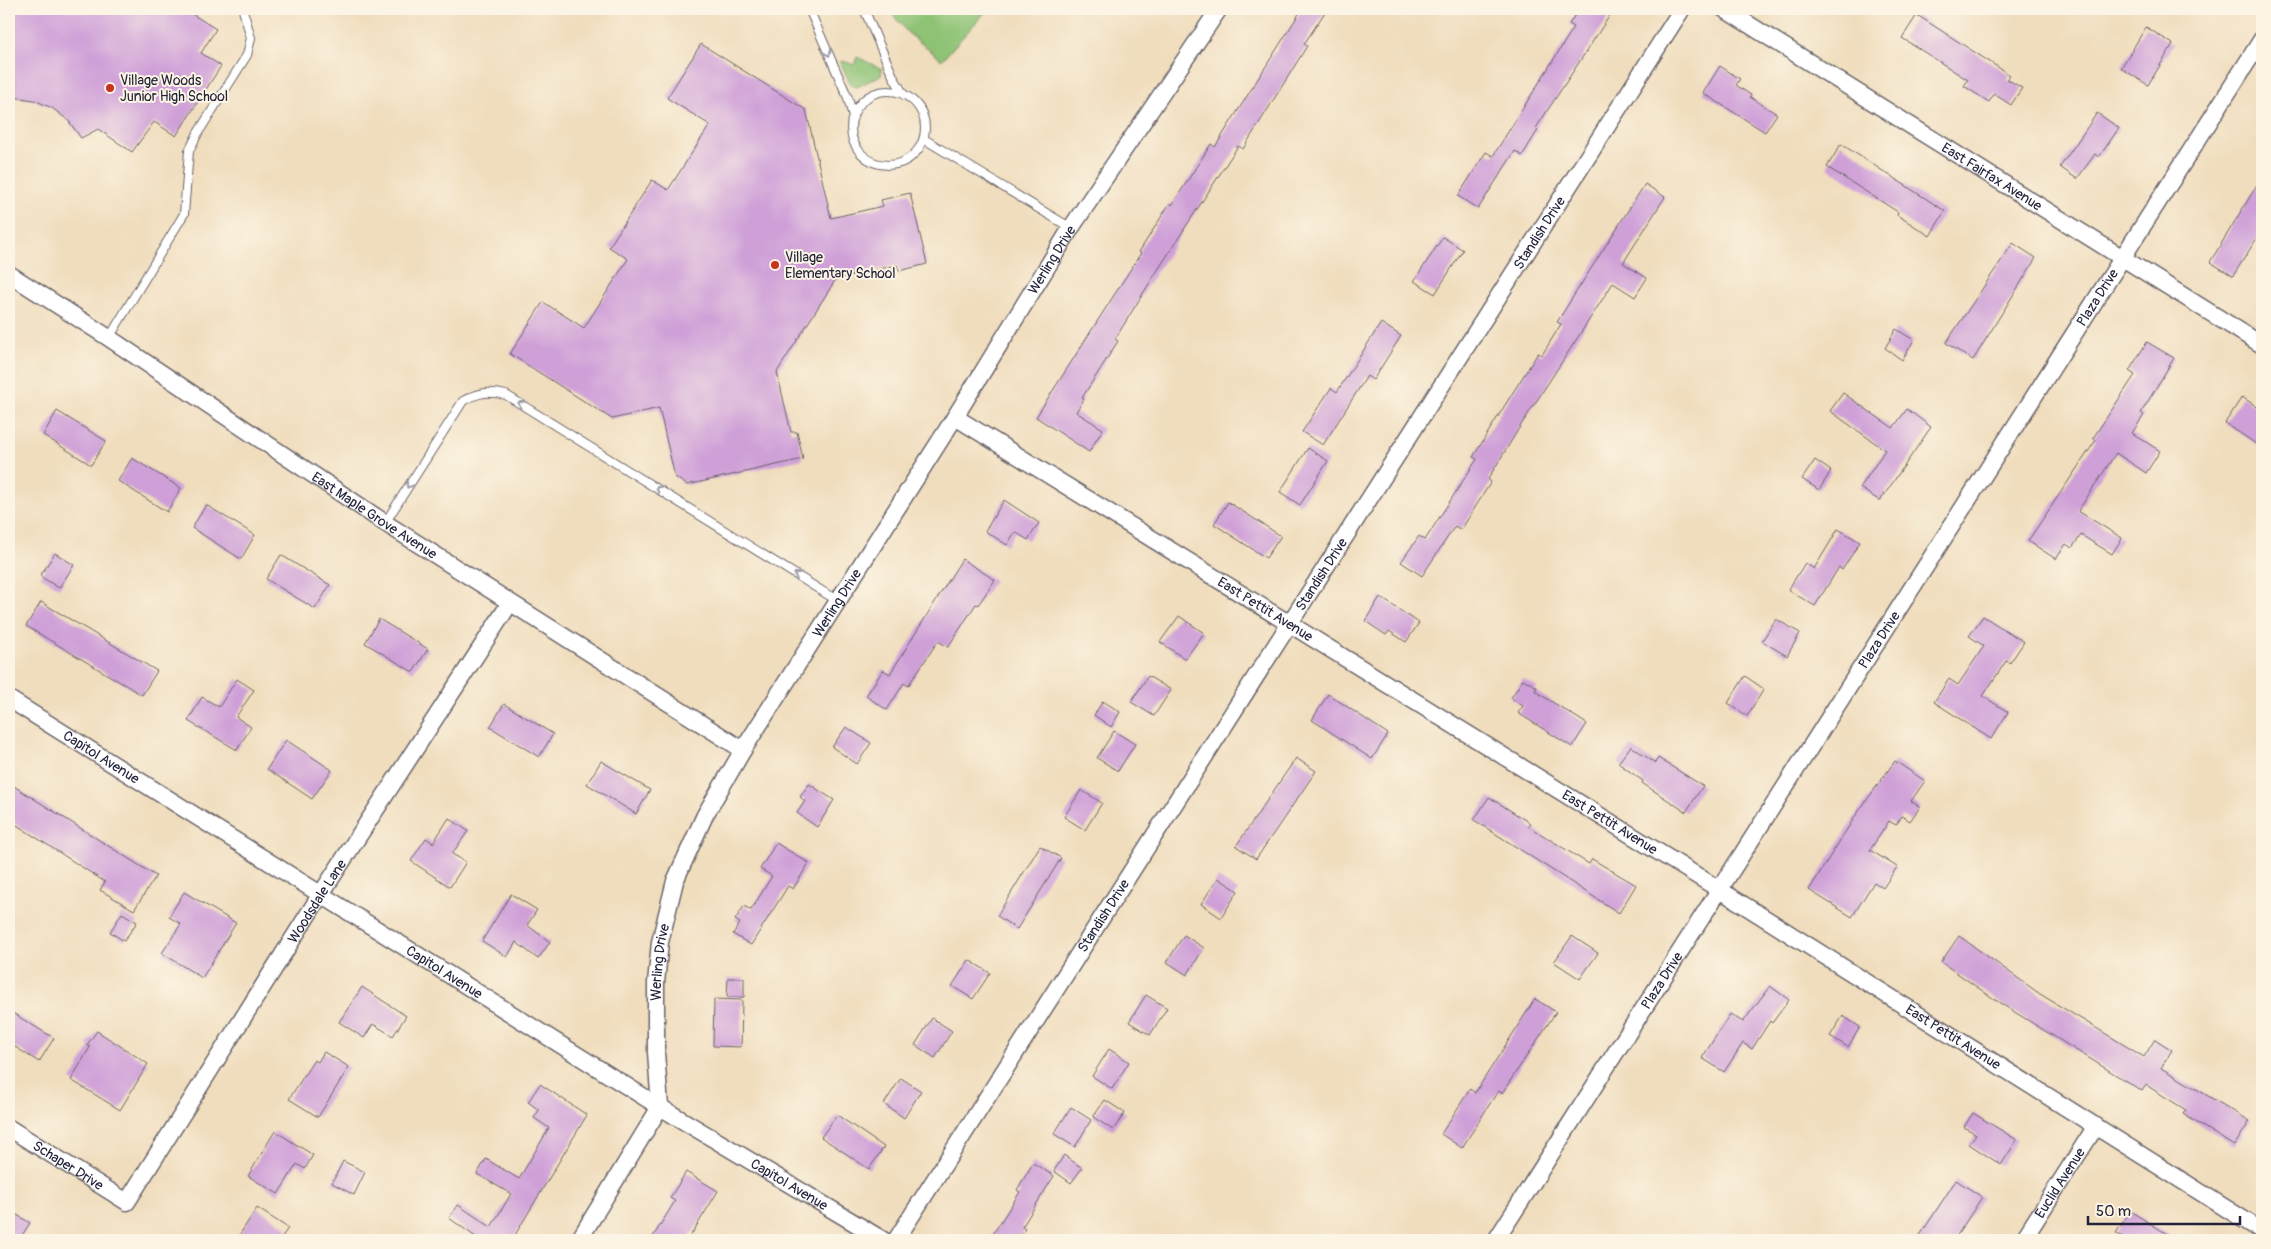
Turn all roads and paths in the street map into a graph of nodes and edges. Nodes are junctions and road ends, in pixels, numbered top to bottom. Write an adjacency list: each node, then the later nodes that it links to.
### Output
1 (809, 9): 9 (lane, one-way to 9)
2 (864, 9): 8 (lane)
3 (1219, 9): 11 (street, Werling Drive)
4 (1682, 9): 20 (street, Standish Drive)
5 (1724, 9): 12 (street, East Fairfax Avenue)
6 (243, 10): 14 (lane)
7 (2262, 39): 12 (street, Plaza Drive)
8 (904, 94): 9 (lane); 10 (lane)
9 (853, 117): 10 (lane)
10 (924, 139): 11 (lane)
11 (1071, 228): 16 (street, Werling Drive)
12 (2124, 259): 15 (street, East Fairfax Avenue); 23 (street, Plaza Drive)
13 (9, 274): 14 (street, East Maple Grove Avenue)
14 (109, 338): 17 (street, East Maple Grove Avenue)
15 (2262, 344)
16 (955, 417): 18 (street, Werling Drive); 20 (street, East Pettit Avenue)
17 (385, 523): 18 (lane, one-way to 17); 19 (street, East Maple Grove Avenue)
18 (838, 601): 22 (street, Werling Drive)
19 (510, 604): 22 (street, East Maple Grove Avenue); 24 (street, Woodsdale Lane)
20 (1291, 625): 23 (street, East Pettit Avenue); 32 (street, Standish Drive)
21 (9, 698): 24 (street, Capitol Avenue)
22 (743, 750): 25 (street, Werling Drive)
23 (1720, 890): 26 (street, East Pettit Avenue); 33 (street, Plaza Drive)
24 (321, 894): 25 (street, Capitol Avenue); 28 (street, Woodsdale Lane)
25 (660, 1108): 30 (street); 31 (street, Capitol Avenue)
26 (2096, 1126): 29 (street, East Pettit Avenue); 34 (street, Euclid Avenue)
27 (9, 1128): 28 (street, Schaper Drive)
28 (127, 1202)
29 (2262, 1231)
30 (579, 1240)
31 (883, 1240)
32 (896, 1240)
33 (1496, 1240)
34 (2023, 1240)

